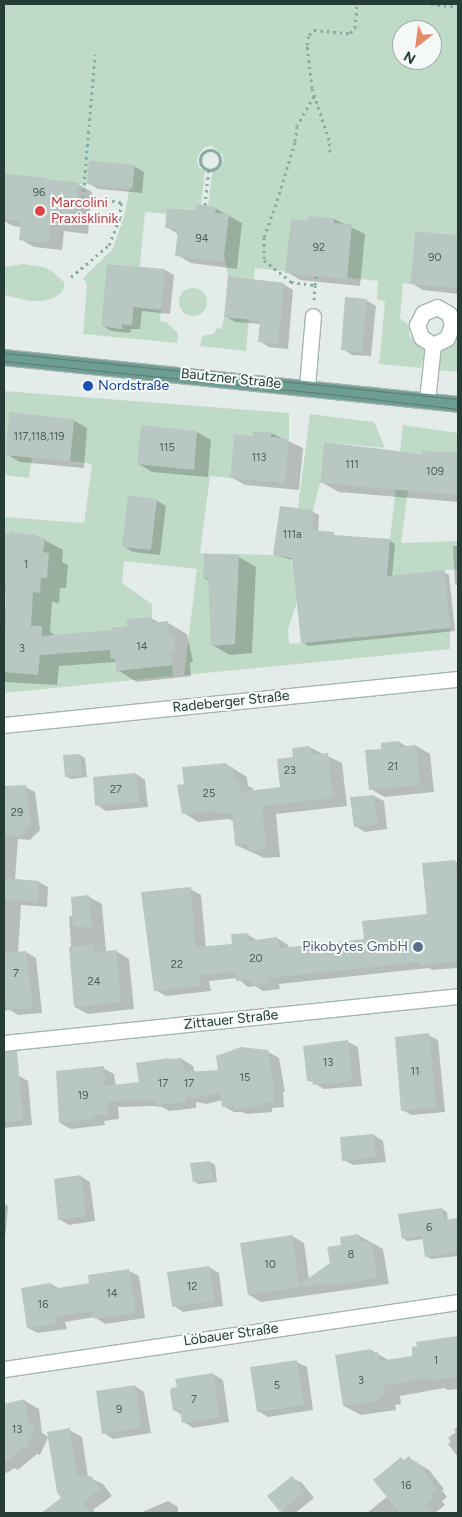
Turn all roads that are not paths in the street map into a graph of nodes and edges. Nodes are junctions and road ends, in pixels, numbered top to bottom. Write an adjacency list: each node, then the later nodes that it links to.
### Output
1 (313, 316): 4 (street)
2 (433, 345): 5 (street)
3 (4, 357): 4 (main road, Bautzner Straße)
4 (307, 387): 5 (main road, Bautzner Straße)
5 (427, 400): 6 (main road, Bautzner Straße)
6 (458, 404)
7 (458, 679): 8 (street, Radeberger Straße)
8 (4, 725)
9 (458, 996): 10 (street, Zittauer Straße)
10 (4, 1043)
11 (458, 1302): 12 (street, Löbauer Straße)
12 (4, 1369)

